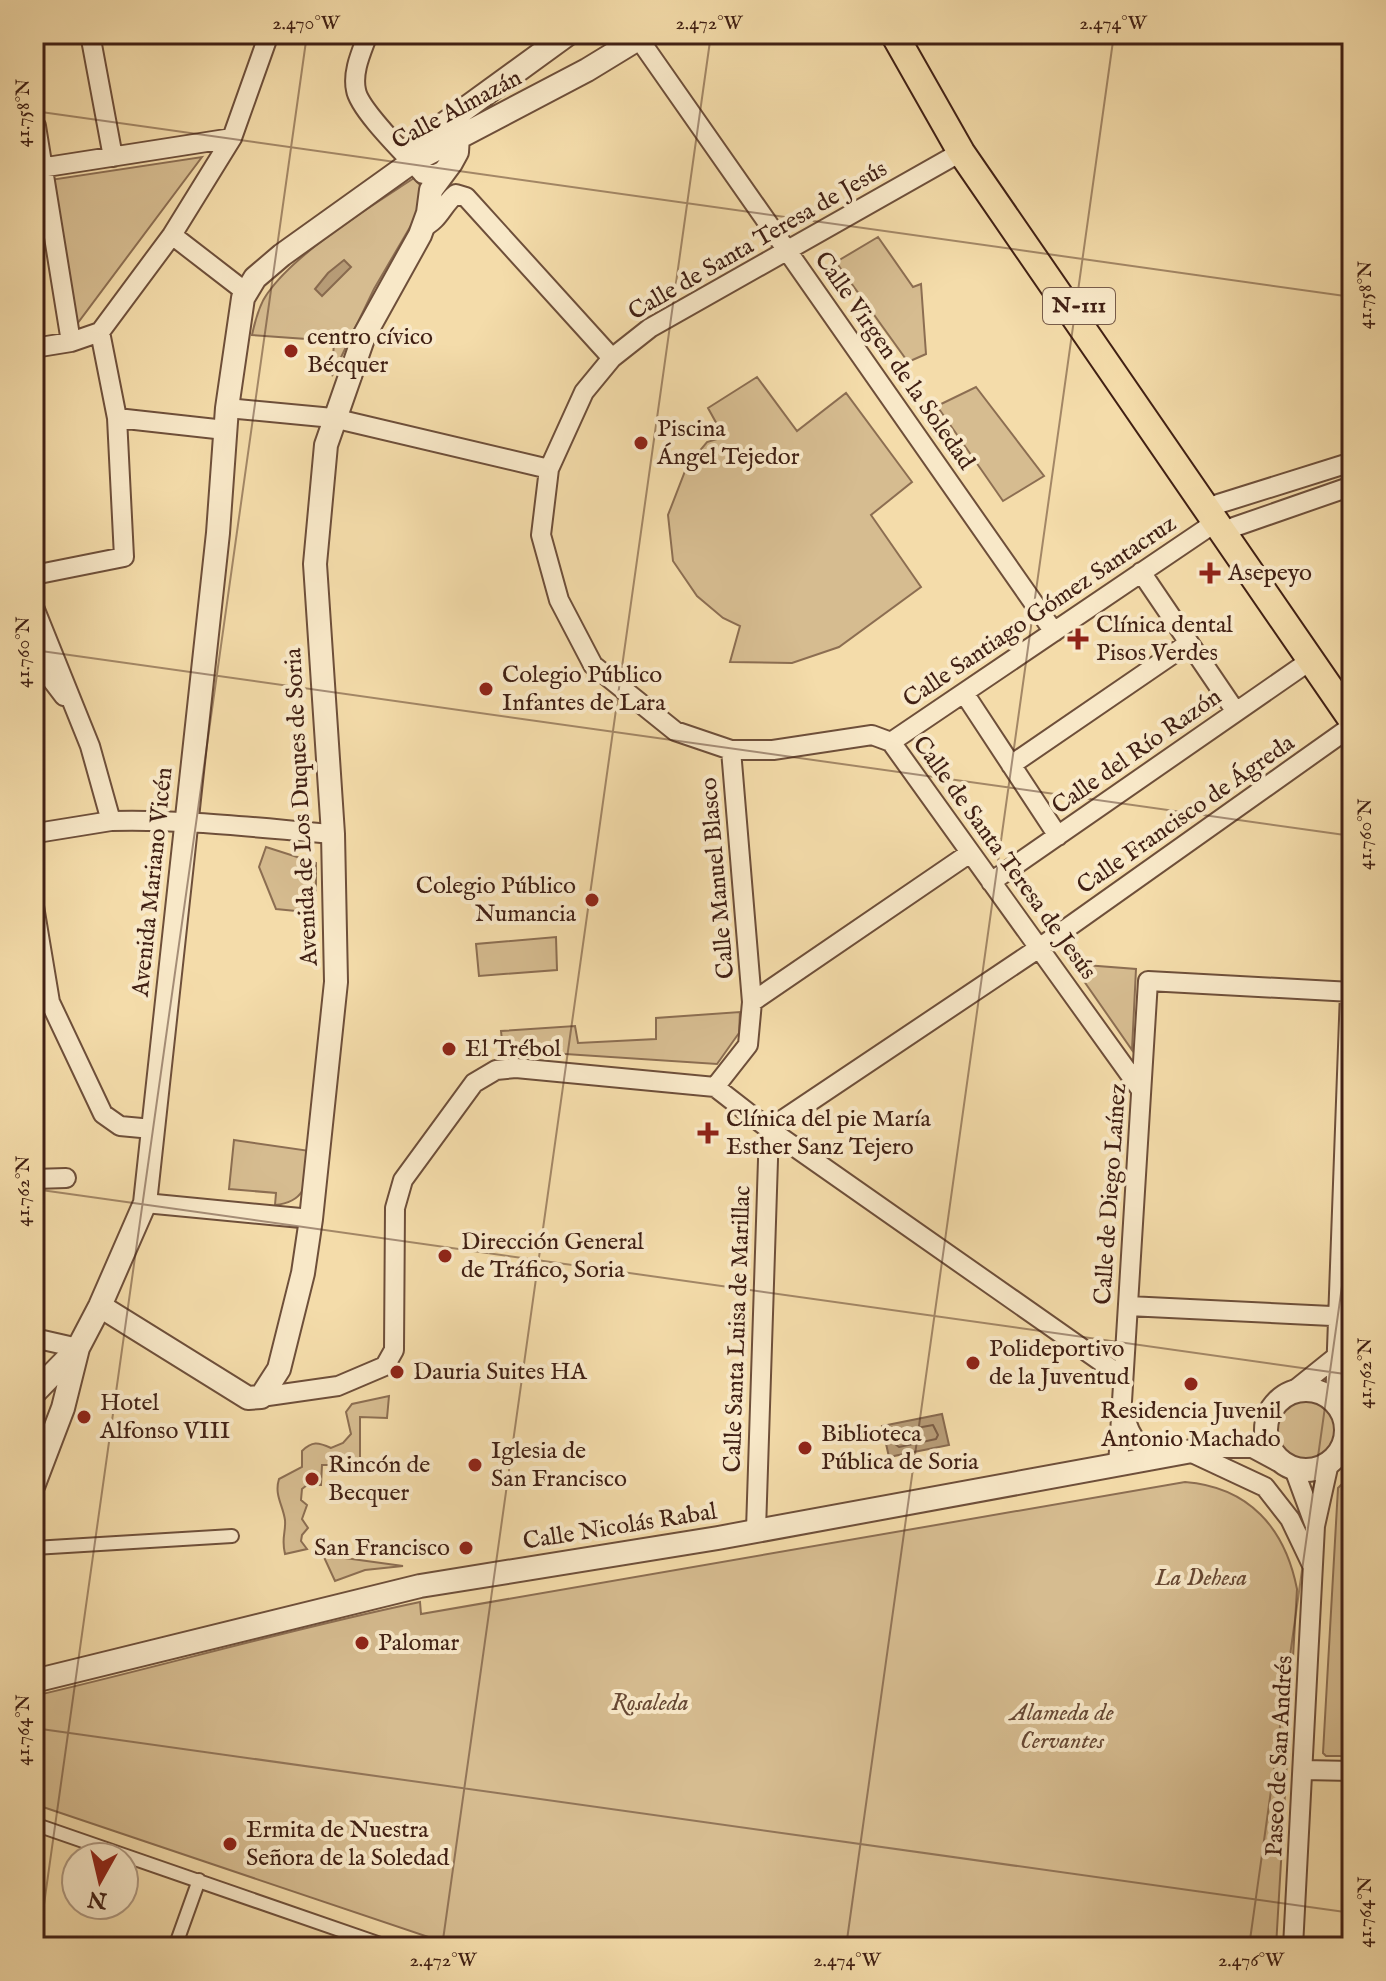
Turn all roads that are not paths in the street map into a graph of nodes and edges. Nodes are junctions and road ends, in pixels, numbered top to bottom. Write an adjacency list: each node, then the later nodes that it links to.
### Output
1 (90, 34): 13 (street)
2 (269, 34): 11 (street)
3 (368, 34): 14 (street)
4 (568, 34): 14 (street, Calle Almazán)
5 (894, 34): 8 (main road, N-111)
6 (912, 34): 8 (main road)
7 (643, 36): 10 (street, Calle Almazán); 20 (street, Calle Virgen de la Soledad)
8 (922, 70): 12 (main road); 32 (main road, N-111)
9 (36, 126): 15 (street)
10 (458, 136): 14 (street, Calle Almazán); 16 (street, Avenida de Los Duques de Soria)
11 (232, 138): 13 (street); 19 (street)
12 (961, 152): 20 (street, Calle de Santa Teresa de Jesús); 32 (main road)
13 (113, 157): 15 (street)
14 (407, 158): 16 (street); 17 (street, Calle Almazán)
15 (38, 168): 23 (street)
16 (447, 169): 18 (street, Avenida de Los Duques de Soria)
17 (370, 185): 21 (street); 28 (street, Avenida Mariano Vicén)
18 (423, 227): 25 (street); 27 (street, Avenida de Los Duques de Soria)
19 (172, 235): 21 (street); 22 (street)
20 (789, 251): 25 (street, Calle de Santa Teresa de Jesús); 36 (street, Calle Virgen de la Soledad)
21 (238, 286): 28 (street, Avenida Mariano Vicén)
22 (100, 332): 23 (street); 26 (street)
23 (71, 342): 24 (street)
24 (34, 348)
25 (612, 358): 30 (street, Calle de Santa Teresa de Jesús)
26 (117, 418): 28 (street); 34 (street)
27 (333, 418): 28 (street); 30 (street); 52 (street, Avenida de Los Duques de Soria)
28 (226, 419): 50 (street, Avenida Mariano Vicén)
29 (1352, 462): 32 (street)
30 (549, 469): 47 (street, Calle de Santa Teresa de Jesús)
31 (1352, 486): 32 (street)
32 (1222, 518): 33 (street, Calle Santiago Gómez Santacruz); 39 (main road); 41 (main road, N-111)
33 (1141, 572): 36 (street, Calle Santiago Gómez Santacruz); 38 (street)
34 (34, 575)
35 (34, 607): 42 (street)
36 (1054, 632): 40 (street, Calle Santiago Gómez Santacruz)
37 (34, 642): 42 (street)
38 (1189, 643): 43 (street); 48 (street)
39 (1311, 660): 43 (street, Calle del Río Razón); 44 (main road)
40 (964, 693): 46 (street, Calle Santiago Gómez Santacruz); 48 (street)
41 (1352, 694)
42 (76, 710): 49 (street)
43 (1236, 712): 53 (street, Calle del Río Razón)
44 (1352, 720)
45 (1352, 726): 57 (street, Calle Francisco de Ágreda)
46 (891, 742): 47 (street, Calle de Santa Teresa de Jesús); 54 (street, Calle de Santa Teresa de Jesús)
47 (731, 750): 59 (street, Calle Manuel Blasco)
48 (1011, 765): 53 (street)
49 (111, 821): 50 (street); 51 (street)
50 (186, 823): 52 (street); 64 (street, Avenida Mariano Vicén)
51 (43, 832)
52 (333, 834): 70 (street, Avenida de Los Duques de Soria)
53 (1058, 836): 55 (street, Calle del Río Razón)
54 (970, 853): 55 (street, Calle de Santa Teresa de Jesús); 59 (street)
55 (991, 882): 57 (street, Calle de Santa Teresa de Jesús)
56 (34, 906): 64 (street)
57 (1039, 948): 62 (street, Calle de Santa Teresa de Jesús); 65 (street, Calle Francisco de Ágreda)
58 (1351, 992): 60 (street); 62 (street, Calle de Diego Laínez)
59 (752, 1002): 61 (street, Calle Manuel Blasco)
60 (1350, 1059): 63 (street)
61 (715, 1087): 65 (street); 82 (street)
62 (1141, 1090): 73 (street, Calle de Diego Laínez)
63 (1348, 1124): 68 (street)
64 (152, 1129): 69 (street, Avenida Mariano Vicén)
65 (769, 1129): 76 (street); 94 (street, Calle Santa Luisa de Marillac)
66 (66, 1178): 67 (street)
67 (34, 1179)
68 (1347, 1189): 71 (street)
69 (145, 1203): 70 (street); 72 (street, Avenida Mariano Vicén)
70 (311, 1219): 82 (street, Avenida de Los Duques de Soria)
71 (1346, 1256): 74 (street)
72 (100, 1306): 77 (street, Avenida Mariano Vicén); 82 (street)
73 (1127, 1315): 74 (street); 76 (street); 79 (street, Calle de Diego Laínez)
74 (1345, 1317): 78 (street)
75 (34, 1338): 77 (street)
76 (1080, 1347): 79 (street)
77 (78, 1348): 80 (street); 92 (street)
78 (1337, 1356): 81 (street); 83 (street)
79 (1123, 1377): 84 (street, Calle de Diego Laínez)
80 (34, 1393)
81 (1291, 1393): 83 (street); 85 (street)
82 (261, 1397)
83 (1335, 1403): 89 (street)
84 (1123, 1410): 88 (street, Calle de Diego Laínez); 91 (street, Calle de Diego Laínez)
85 (1271, 1410): 86 (street, Calle Nicolás Rabal); 90 (street)
86 (1219, 1446): 87 (street, Calle Nicolás Rabal); 90 (street, Calle Nicolás Rabal)
87 (1188, 1451): 88 (street, Calle Nicolás Rabal); 97 (street, Paseo de San Andrés)
88 (1163, 1456): 91 (street, Calle Nicolás Rabal)
89 (1340, 1458): 90 (street); 93 (street, Paseo de San Andrés)
90 (1286, 1464): 93 (street, Paseo de San Andrés)
91 (1118, 1466): 94 (street, Calle Nicolás Rabal)
92 (34, 1484)
93 (1315, 1526): 97 (street, Paseo de San Andrés)
94 (756, 1530): 98 (street, Calle Nicolás Rabal)
95 (232, 1536): 96 (street)
96 (34, 1548)
97 (1314, 1568): 99 (street, Paseo de San Andrés)
98 (34, 1681)
99 (1304, 1770): 100 (street); 105 (street, Paseo de San Andrés)
100 (1352, 1771)
101 (34, 1824): 102 (street)
102 (199, 1880): 103 (street); 104 (street)
103 (175, 1947)
104 (389, 1947)
105 (1293, 1947)

